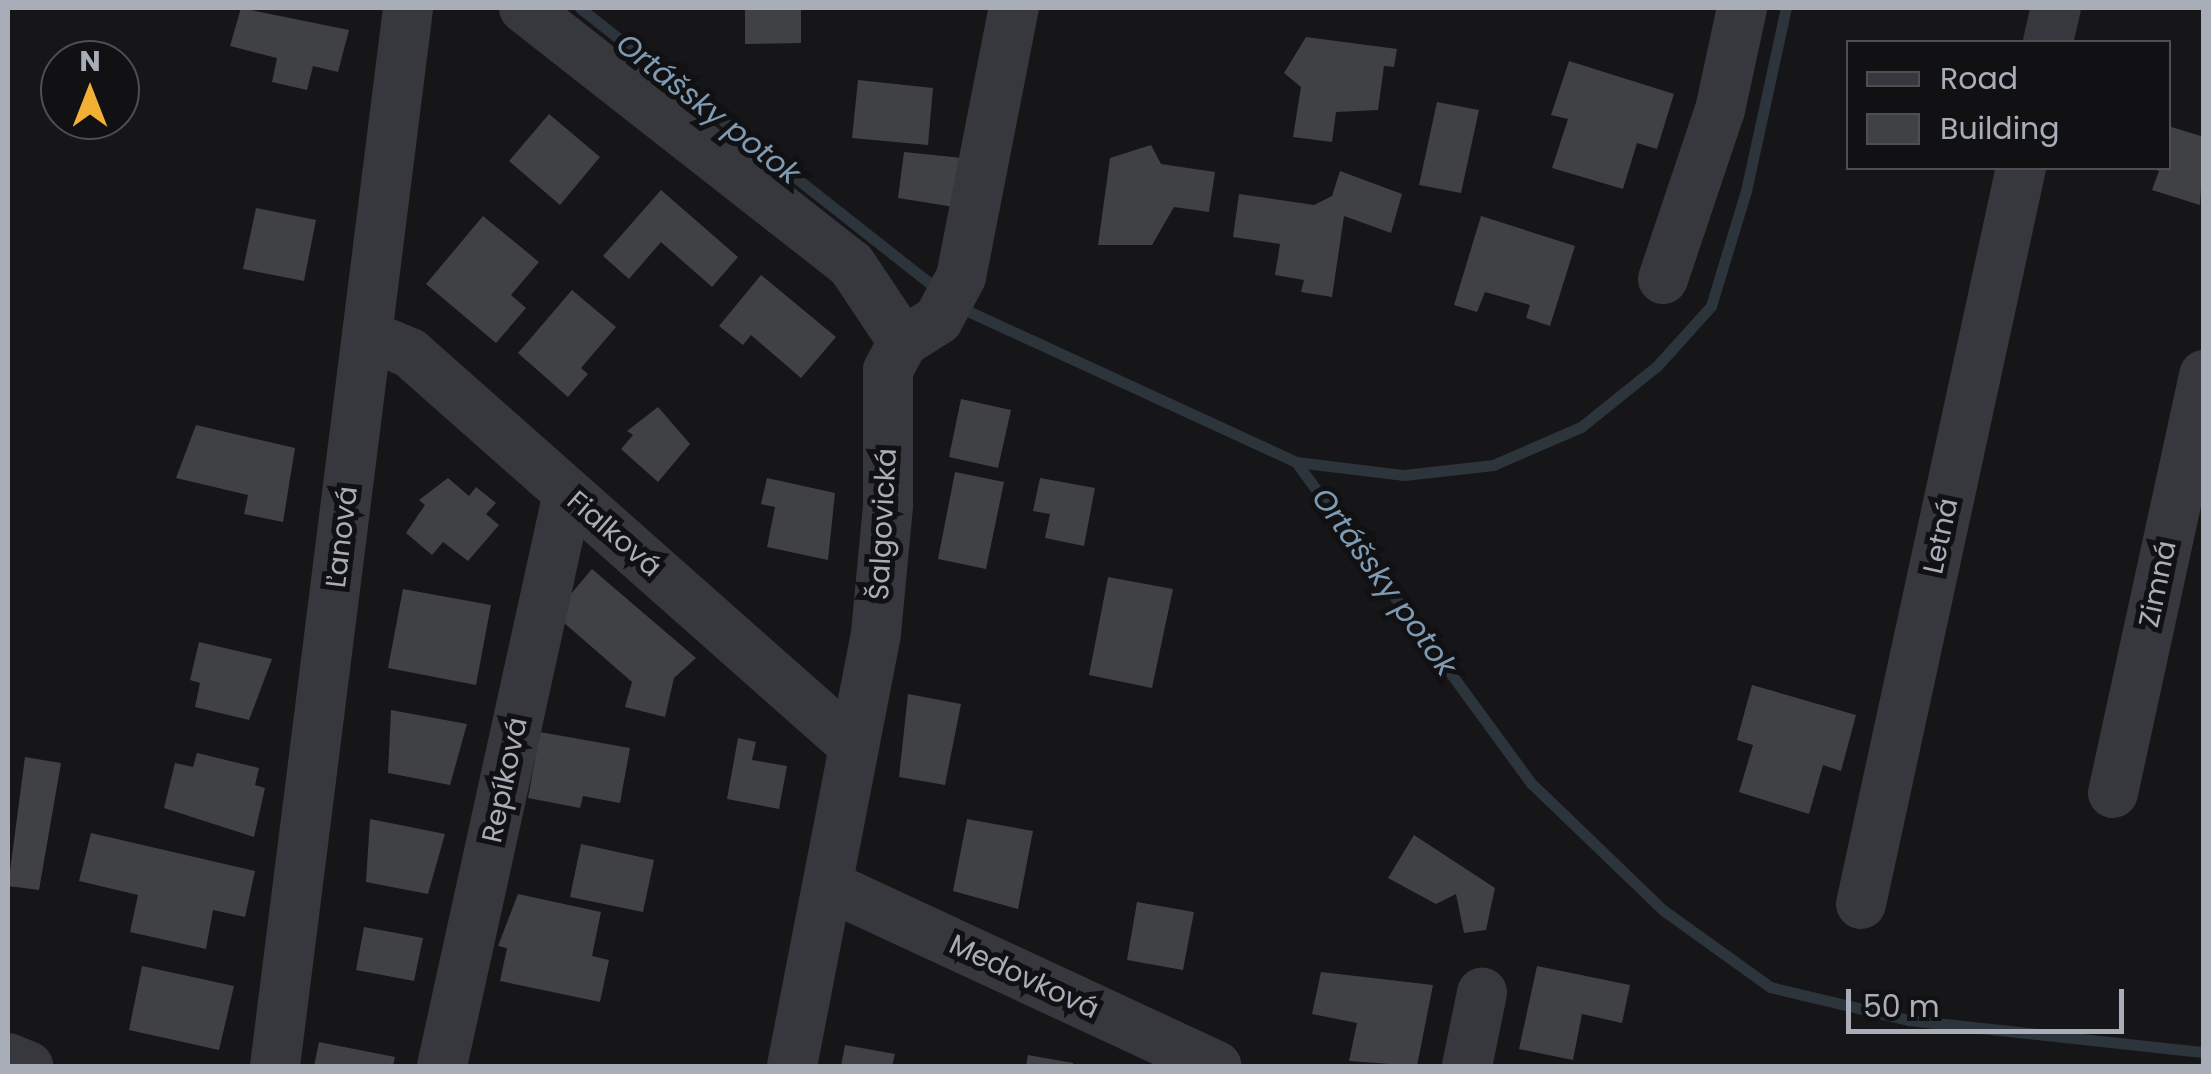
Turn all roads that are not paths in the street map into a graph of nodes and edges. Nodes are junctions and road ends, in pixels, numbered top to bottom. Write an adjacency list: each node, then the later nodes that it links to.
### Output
1 (408, 8): 10 (street, Ľanová)
2 (524, 8): 9 (street)
3 (1014, 8): 9 (street, Šalgovická)
4 (1742, 8): 8 (street)
5 (2056, 8): 6 (street)
6 (2048, 40)
7 (2021, 170): 16 (street, Letná)
8 (1662, 279)
9 (921, 331): 13 (street, Šalgovická)
10 (367, 335): 12 (street, Fialková); 20 (street, Ľanová)
11 (2204, 375): 14 (street, Zimná)
12 (568, 493): 13 (street, Fialková); 21 (street, Repíková)
13 (854, 746): 15 (street, Šalgovická)
14 (2113, 793)
15 (832, 887): 22 (street, Šalgovická); 23 (street, Medovková)
16 (1861, 904)
17 (1482, 994): 24 (street)
18 (8, 1058): 19 (street)
19 (28, 1066)
20 (275, 1066)
21 (442, 1066)
22 (792, 1066)
23 (1216, 1066)
24 (1466, 1066)

